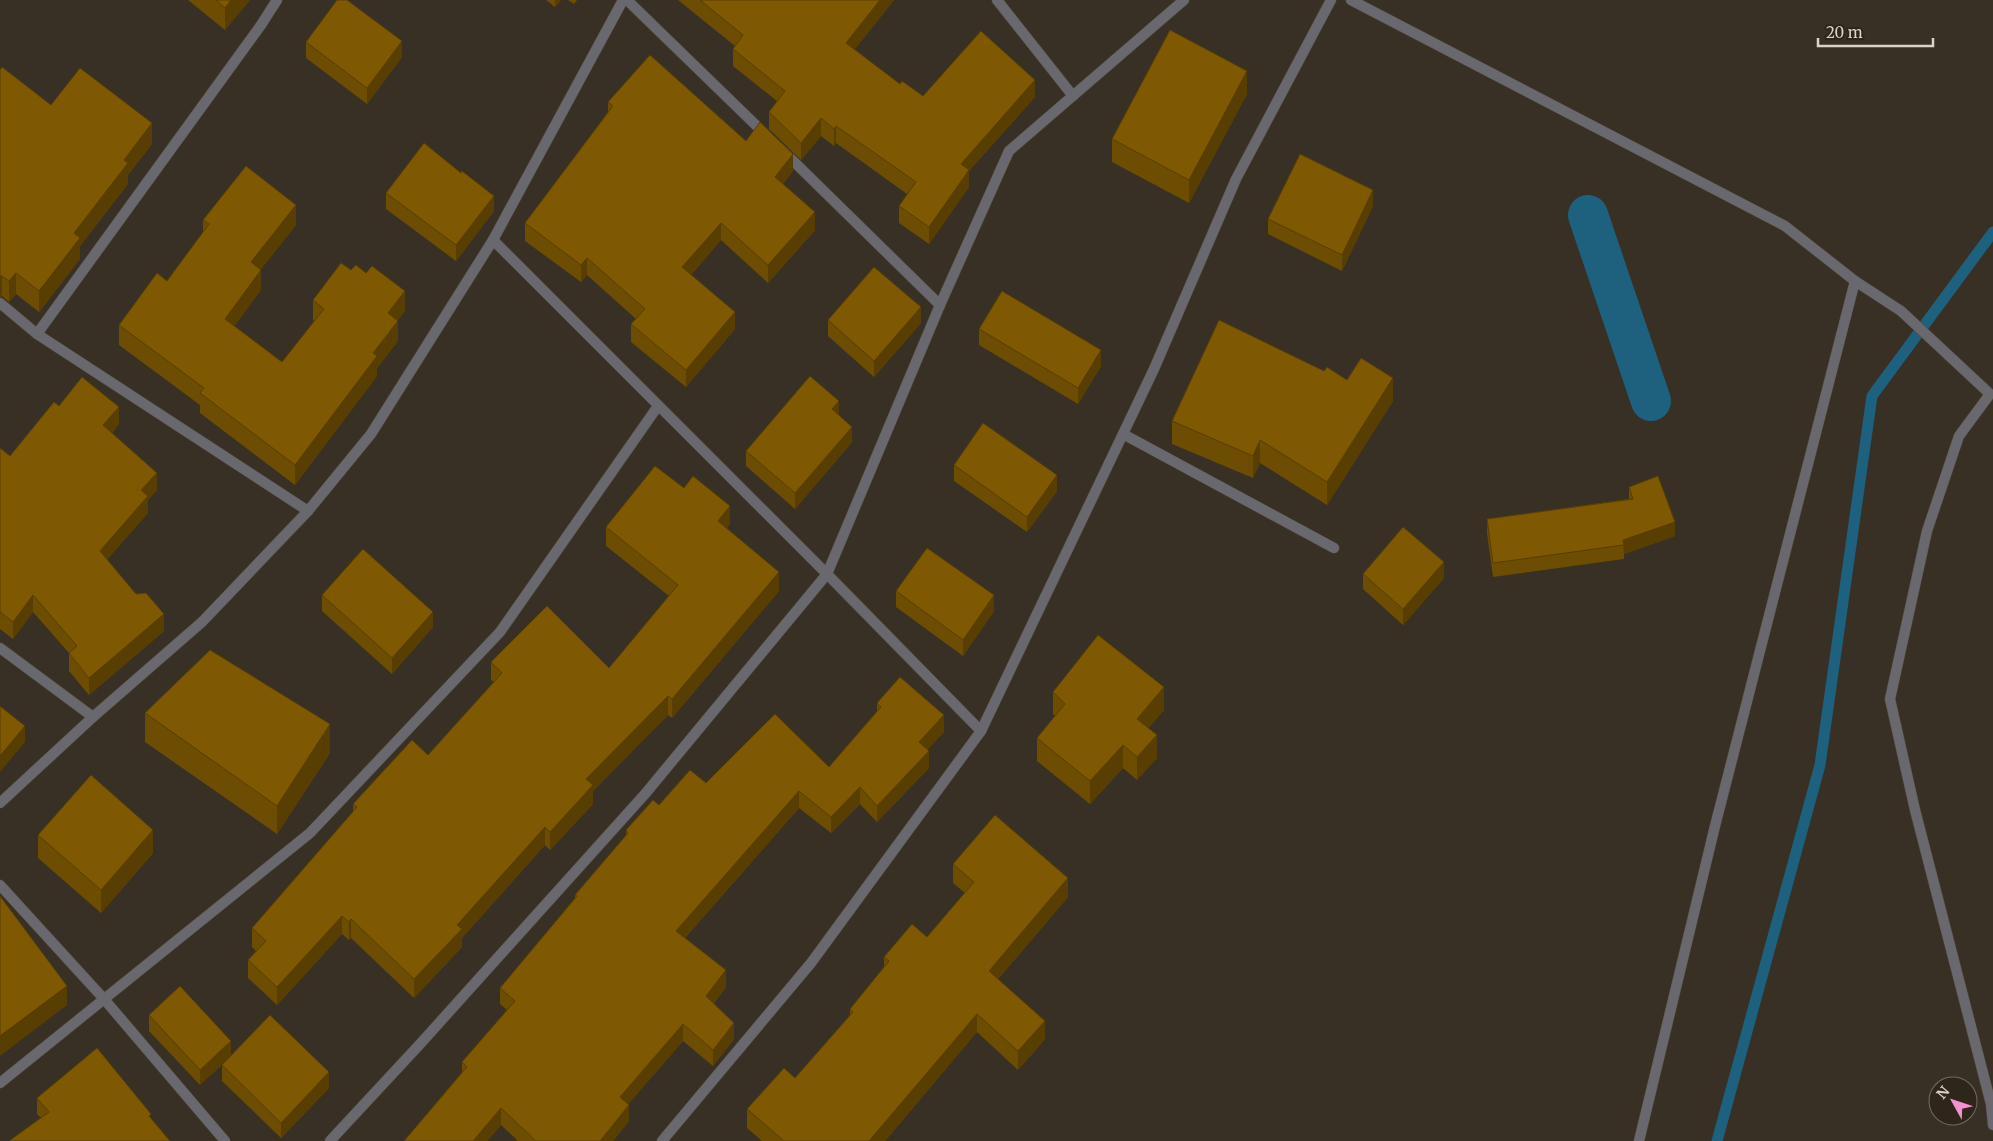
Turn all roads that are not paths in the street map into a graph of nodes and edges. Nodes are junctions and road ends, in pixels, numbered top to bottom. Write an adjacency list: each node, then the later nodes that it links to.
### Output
1 (277, 0): 13 (street)
2 (623, 0): 9 (street)
3 (627, 0): 12 (street)
4 (997, 0): 8 (street)
5 (1184, 0): 8 (street)
6 (1331, 0): 15 (street)
7 (1351, 0): 10 (street)
8 (1073, 96): 12 (street)
9 (494, 240): 14 (street); 16 (street)
10 (1854, 280): 26 (street); 30 (street)
11 (0, 303): 13 (street)
12 (940, 304): 18 (street)
13 (37, 334): 16 (street)
14 (658, 406): 18 (street); 24 (street)
15 (1123, 434): 17 (street); 21 (street)
16 (308, 511): 20 (street)
17 (1334, 548)
18 (828, 574): 21 (street); 28 (street)
19 (0, 648): 20 (street)
20 (93, 717): 22 (street)
21 (981, 731): 29 (street)
22 (0, 803)
23 (0, 885): 24 (street)
24 (104, 999): 25 (street); 27 (street)
25 (0, 1083)
26 (1993, 1125)
27 (225, 1141)
28 (330, 1141)
29 (662, 1141)
30 (1639, 1141)

